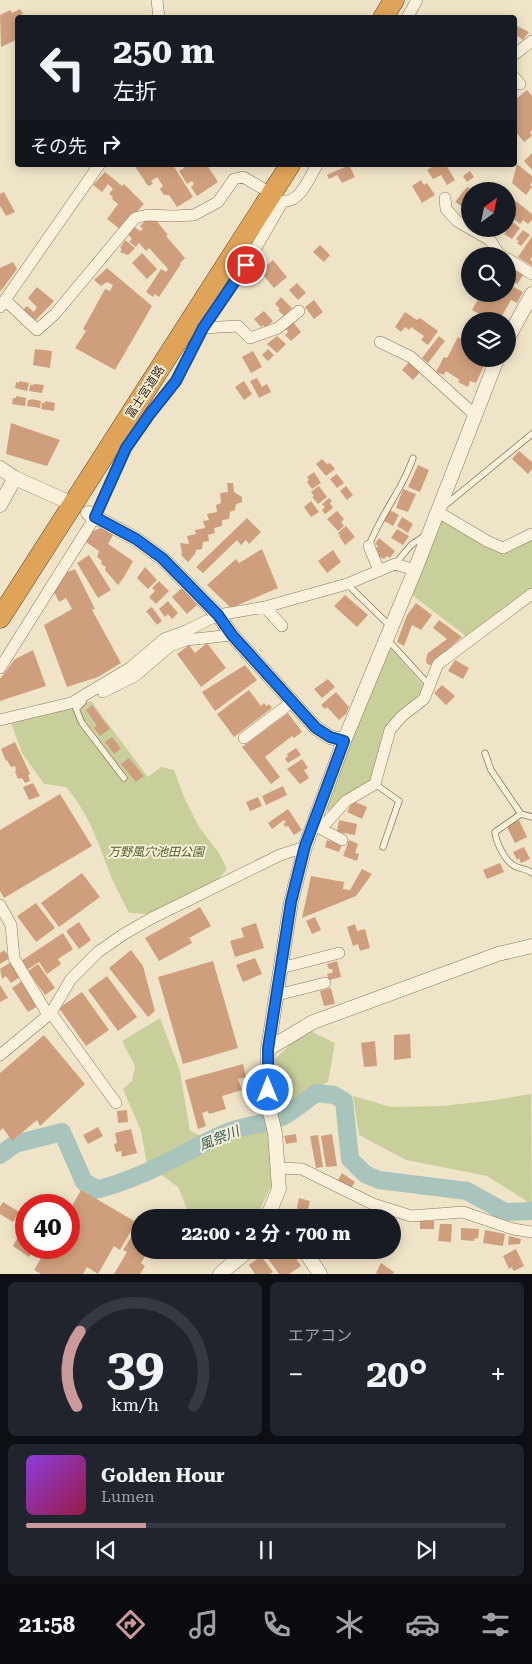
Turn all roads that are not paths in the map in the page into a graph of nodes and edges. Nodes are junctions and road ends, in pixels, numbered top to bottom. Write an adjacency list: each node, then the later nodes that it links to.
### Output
1 (157, 0): 4 (street)
2 (394, 0): 5 (highway)
3 (417, 0): 6 (street)
4 (159, 15)
5 (385, 15)
6 (408, 15)
7 (532, 41): 8 (street)
8 (517, 52)
9 (98, 167): 18 (street)
10 (289, 167): 43 (highway, 富士宮道路)
11 (317, 167): 21 (street)
12 (262, 188): 18 (street)
13 (445, 198): 14 (street)
14 (494, 247)
15 (516, 264): 16 (street)
16 (532, 274)
17 (532, 294): 20 (street)
18 (3, 304)
19 (299, 311): 21 (street)
20 (516, 323)
21 (203, 328): 32 (street)
22 (380, 342): 24 (street)
23 (494, 367): 24 (street)
24 (474, 415): 31 (street)
25 (532, 434): 31 (lane)
26 (412, 458): 35 (lane)
27 (0, 468): 28 (street)
28 (16, 478): 29 (street); 30 (street)
29 (64, 500)
30 (0, 505)
31 (438, 512): 33 (street); 34 (street)
32 (92, 515): 42 (street); 47 (street)
33 (430, 532): 36 (lane); 37 (street)
34 (532, 534)
35 (369, 546): 38 (street)
36 (396, 564): 37 (street); 38 (street)
37 (415, 570): 45 (street)
38 (379, 571): 39 (street)
39 (347, 584): 41 (street); 45 (lane)
40 (532, 594): 48 (street)
41 (265, 607): 42 (street); 44 (street)
42 (218, 615): 46 (street); 50 (street)
43 (0, 618)
44 (282, 626)
45 (388, 632): 48 (lane); 54 (street)
46 (232, 635): 49 (street); 51 (street)
47 (0, 668)
48 (429, 685): 57 (street)
49 (86, 699): 50 (street); 56 (lane)
50 (72, 702): 52 (street)
51 (292, 702): 53 (street); 54 (street)
52 (0, 720)
53 (244, 738)
54 (344, 741): 60 (street)
55 (485, 753): 58 (lane)
56 (124, 778)
57 (375, 784): 60 (street); 63 (lane)
58 (521, 814): 59 (lane); 64 (lane)
59 (532, 817)
60 (314, 828): 61 (street); 62 (street)
61 (342, 840)
62 (305, 846): 68 (street); 71 (street)
63 (383, 847)
64 (532, 873)
65 (0, 905): 71 (street)
66 (532, 946): 72 (street)
67 (339, 953): 68 (street)
68 (281, 968): 70 (street)
69 (325, 983): 70 (street)
70 (277, 994): 72 (street)
71 (51, 1013): 73 (street); 74 (street)
72 (268, 1049): 75 (street)
73 (0, 1055)
74 (116, 1103)
75 (278, 1168): 76 (street); 77 (street)
76 (274, 1209)
77 (532, 1232)
78 (238, 1259): 80 (street)
79 (310, 1259): 81 (street)
80 (220, 1274)
81 (320, 1274)

